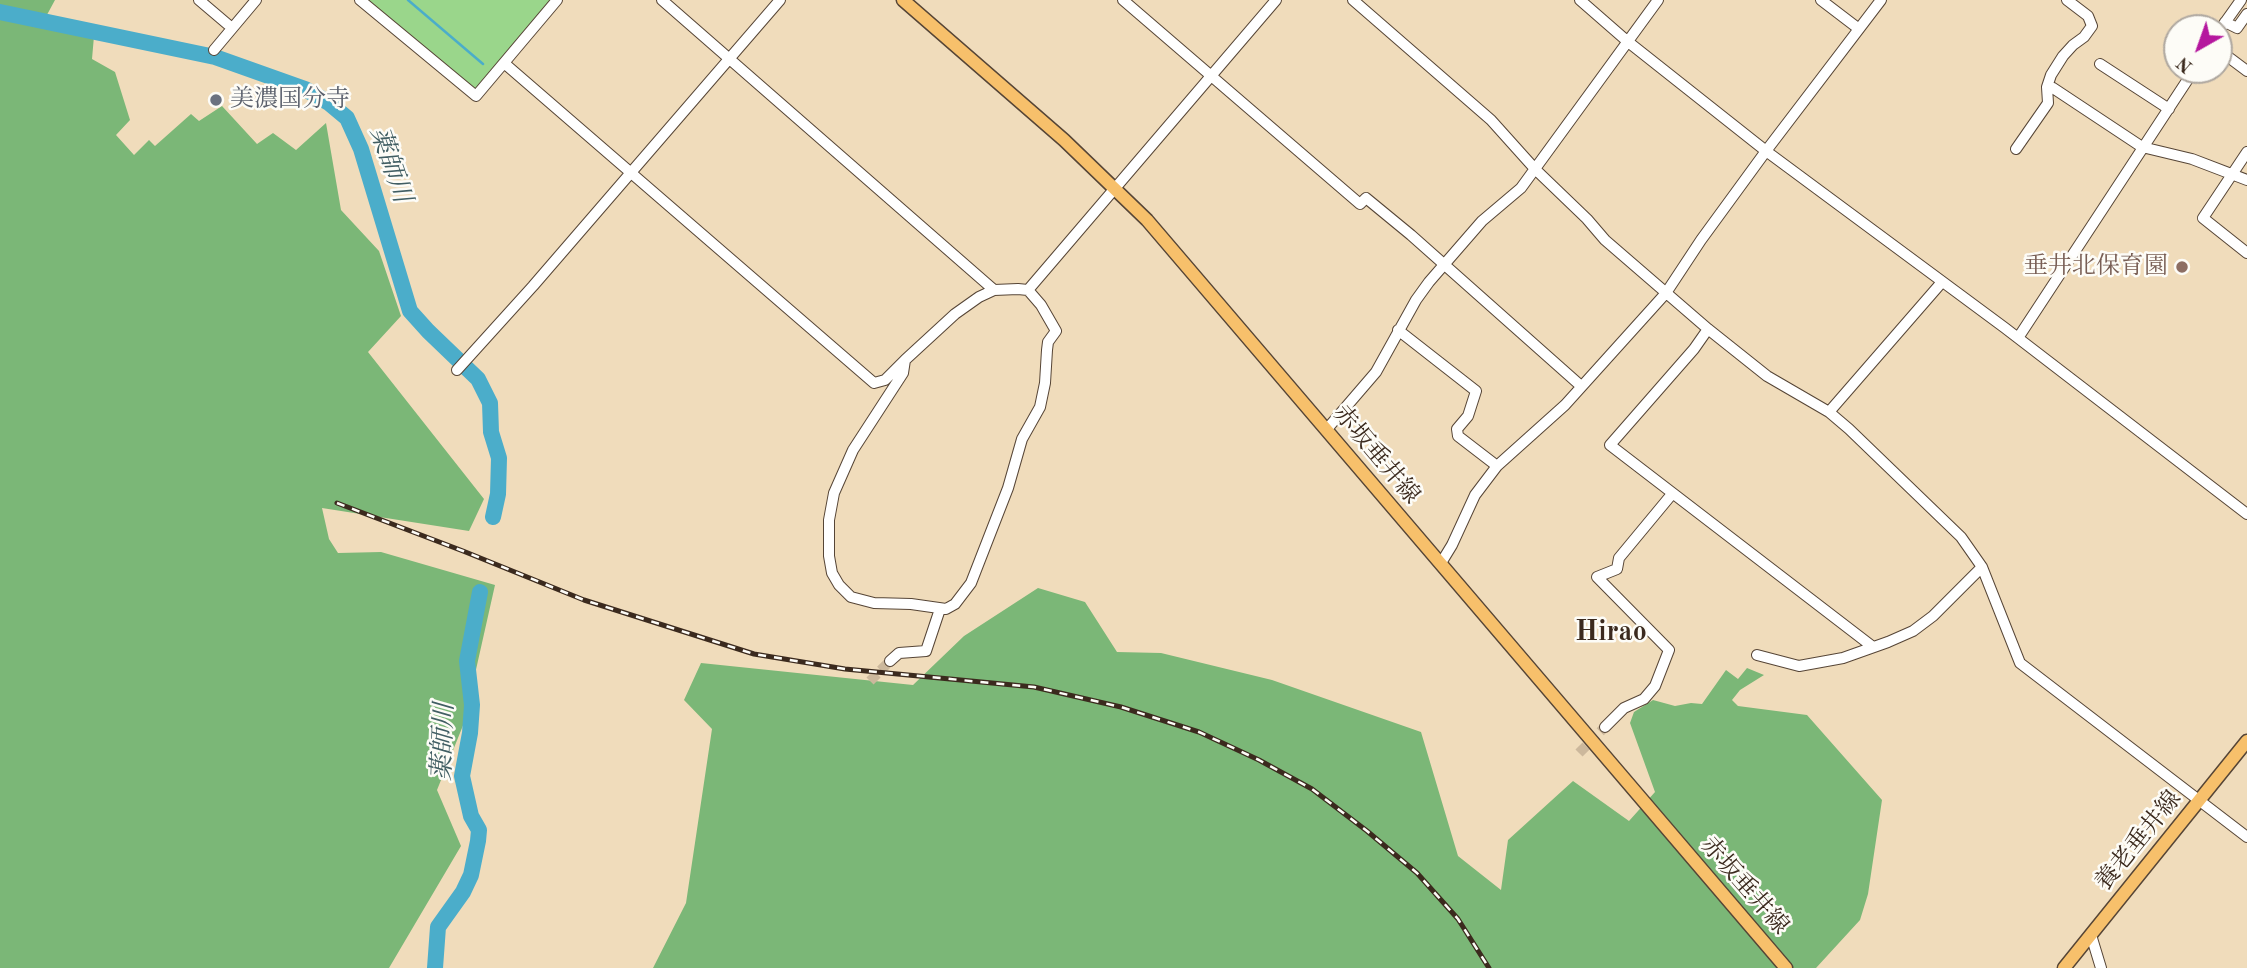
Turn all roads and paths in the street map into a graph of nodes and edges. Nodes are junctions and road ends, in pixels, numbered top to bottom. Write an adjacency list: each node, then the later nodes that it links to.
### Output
1 (200, 0): 18 (street)
2 (256, 0): 18 (street)
3 (360, 0): 23 (street)
4 (557, 0): 23 (street)
5 (662, 0): 22 (street)
6 (780, 0): 22 (street)
7 (903, 0): 37 (main road, 赤坂垂井線)
8 (1123, 0): 25 (street)
9 (1276, 0): 25 (street)
10 (1353, 0): 33 (street)
11 (1580, 0): 20 (street)
12 (1658, 0): 20 (street)
13 (1821, 0): 19 (street)
14 (1881, 0): 19 (street)
15 (2067, 0): 27 (street)
16 (2247, 14): 17 (street)
17 (2233, 27)
18 (232, 28): 21 (street)
19 (1859, 29): 31 (street)
20 (1626, 41): 31 (street); 33 (street)
21 (214, 50)
22 (731, 59): 34 (street); 41 (street)
23 (504, 63): 34 (street)
24 (2100, 64): 28 (street)
25 (1210, 76): 37 (street); 39 (street)
26 (2185, 84): 28 (street)
27 (2046, 87): 29 (street); 30 (street)
28 (2169, 109): 29 (street)
29 (2142, 147): 35 (street); 46 (street)
30 (2016, 149)
31 (1766, 151): 40 (street); 43 (street)
32 (2247, 152): 35 (street)
33 (1535, 169): 39 (street); 43 (street)
34 (632, 172): 47 (street); 48 (street)
35 (2233, 174): 36 (street); 38 (street)
36 (2247, 180)
37 (1115, 189): 42 (street); 51 (main road, 赤坂垂井線)
38 (2247, 253)
39 (1446, 265): 45 (street); 49 (street)
40 (1942, 282): 46 (street); 50 (street)
41 (994, 290): 42 (street); 47 (street)
42 (1028, 290): 57 (street)
43 (1666, 293): 44 (street); 49 (street)
44 (1708, 329): 50 (street); 53 (street)
45 (1398, 330): 51 (street); 52 (street)
46 (2018, 338): 54 (street)
47 (905, 360): 57 (street)
48 (457, 370)
49 (1581, 386): 52 (street)
50 (1829, 412): 56 (street)
51 (1327, 429): 55 (main road, 赤坂垂井線)
52 (1497, 466): 55 (street)
53 (1672, 494): 58 (street); 61 (street)
54 (2247, 514)
55 (1441, 563): 66 (main road, 赤坂垂井線)
56 (1982, 567): 58 (street); 63 (street)
57 (940, 609): 60 (street)
58 (1873, 647): 59 (street)
59 (1757, 655)
60 (890, 661)
61 (1605, 727)
62 (2247, 741): 63 (main road, 養老垂井線)
63 (2199, 801): 64 (street); 65 (main road, 養老垂井線)
64 (2247, 837)
65 (2091, 935): 67 (main road, 養老垂井線); 68 (street)
66 (1786, 968)
67 (2064, 968)
68 (2101, 968)

